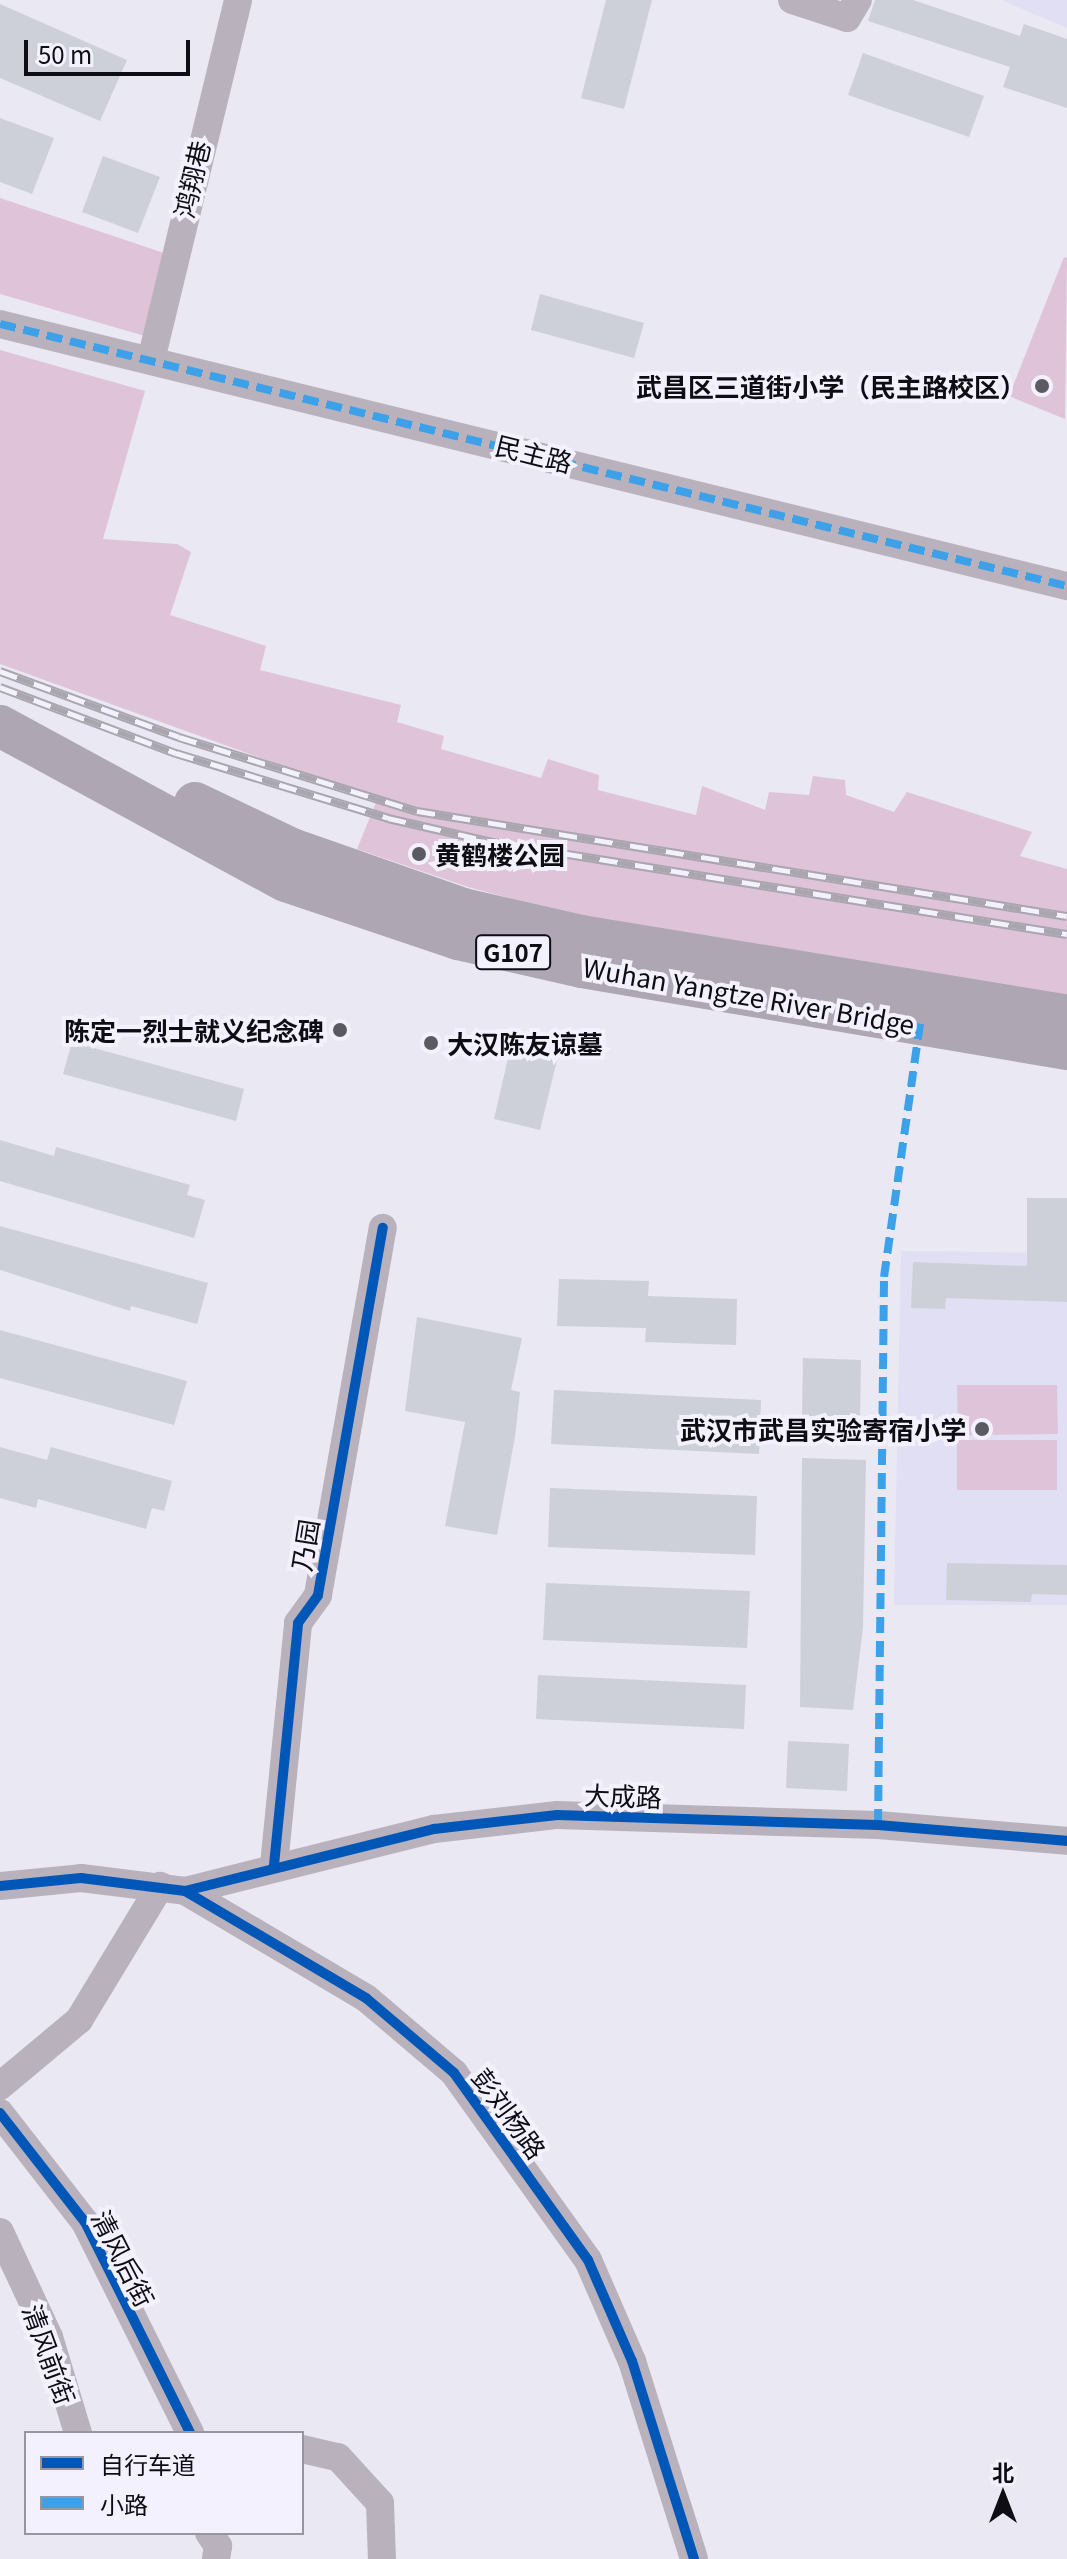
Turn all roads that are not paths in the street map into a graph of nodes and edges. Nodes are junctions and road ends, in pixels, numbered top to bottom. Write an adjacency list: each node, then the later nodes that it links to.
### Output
1 (238, 0): 5 (street, 鸿翔巷)
2 (792, 0): 3 (street)
3 (858, 0)
4 (0, 324): 5 (street, 民主路)
5 (151, 360): 6 (street, 民主路)
6 (1066, 582)
7 (0, 698): 9 (highway, Wuhan Yangtze River Bridge / G107)
8 (0, 726): 10 (highway, Wuhan Yangtze River Bridge / G107)
9 (1067, 1016)
10 (1067, 1049)
11 (383, 1228): 13 (street, 乃园)
12 (1067, 1841): 13 (street, 大成路)
13 (274, 1865): 15 (street, 大成路)
14 (0, 1886): 15 (street, 彭刘杨路)
15 (172, 1889): 16 (street); 25 (street, 彭刘杨路)
16 (0, 2086)
17 (0, 2113): 20 (street, 清风后街)
18 (0, 2232): 19 (street, 清风前街)
19 (77, 2431)
20 (189, 2431)
21 (304, 2449): 24 (street)
22 (210, 2535): 23 (street)
23 (216, 2559)
24 (382, 2559)
25 (694, 2559)

